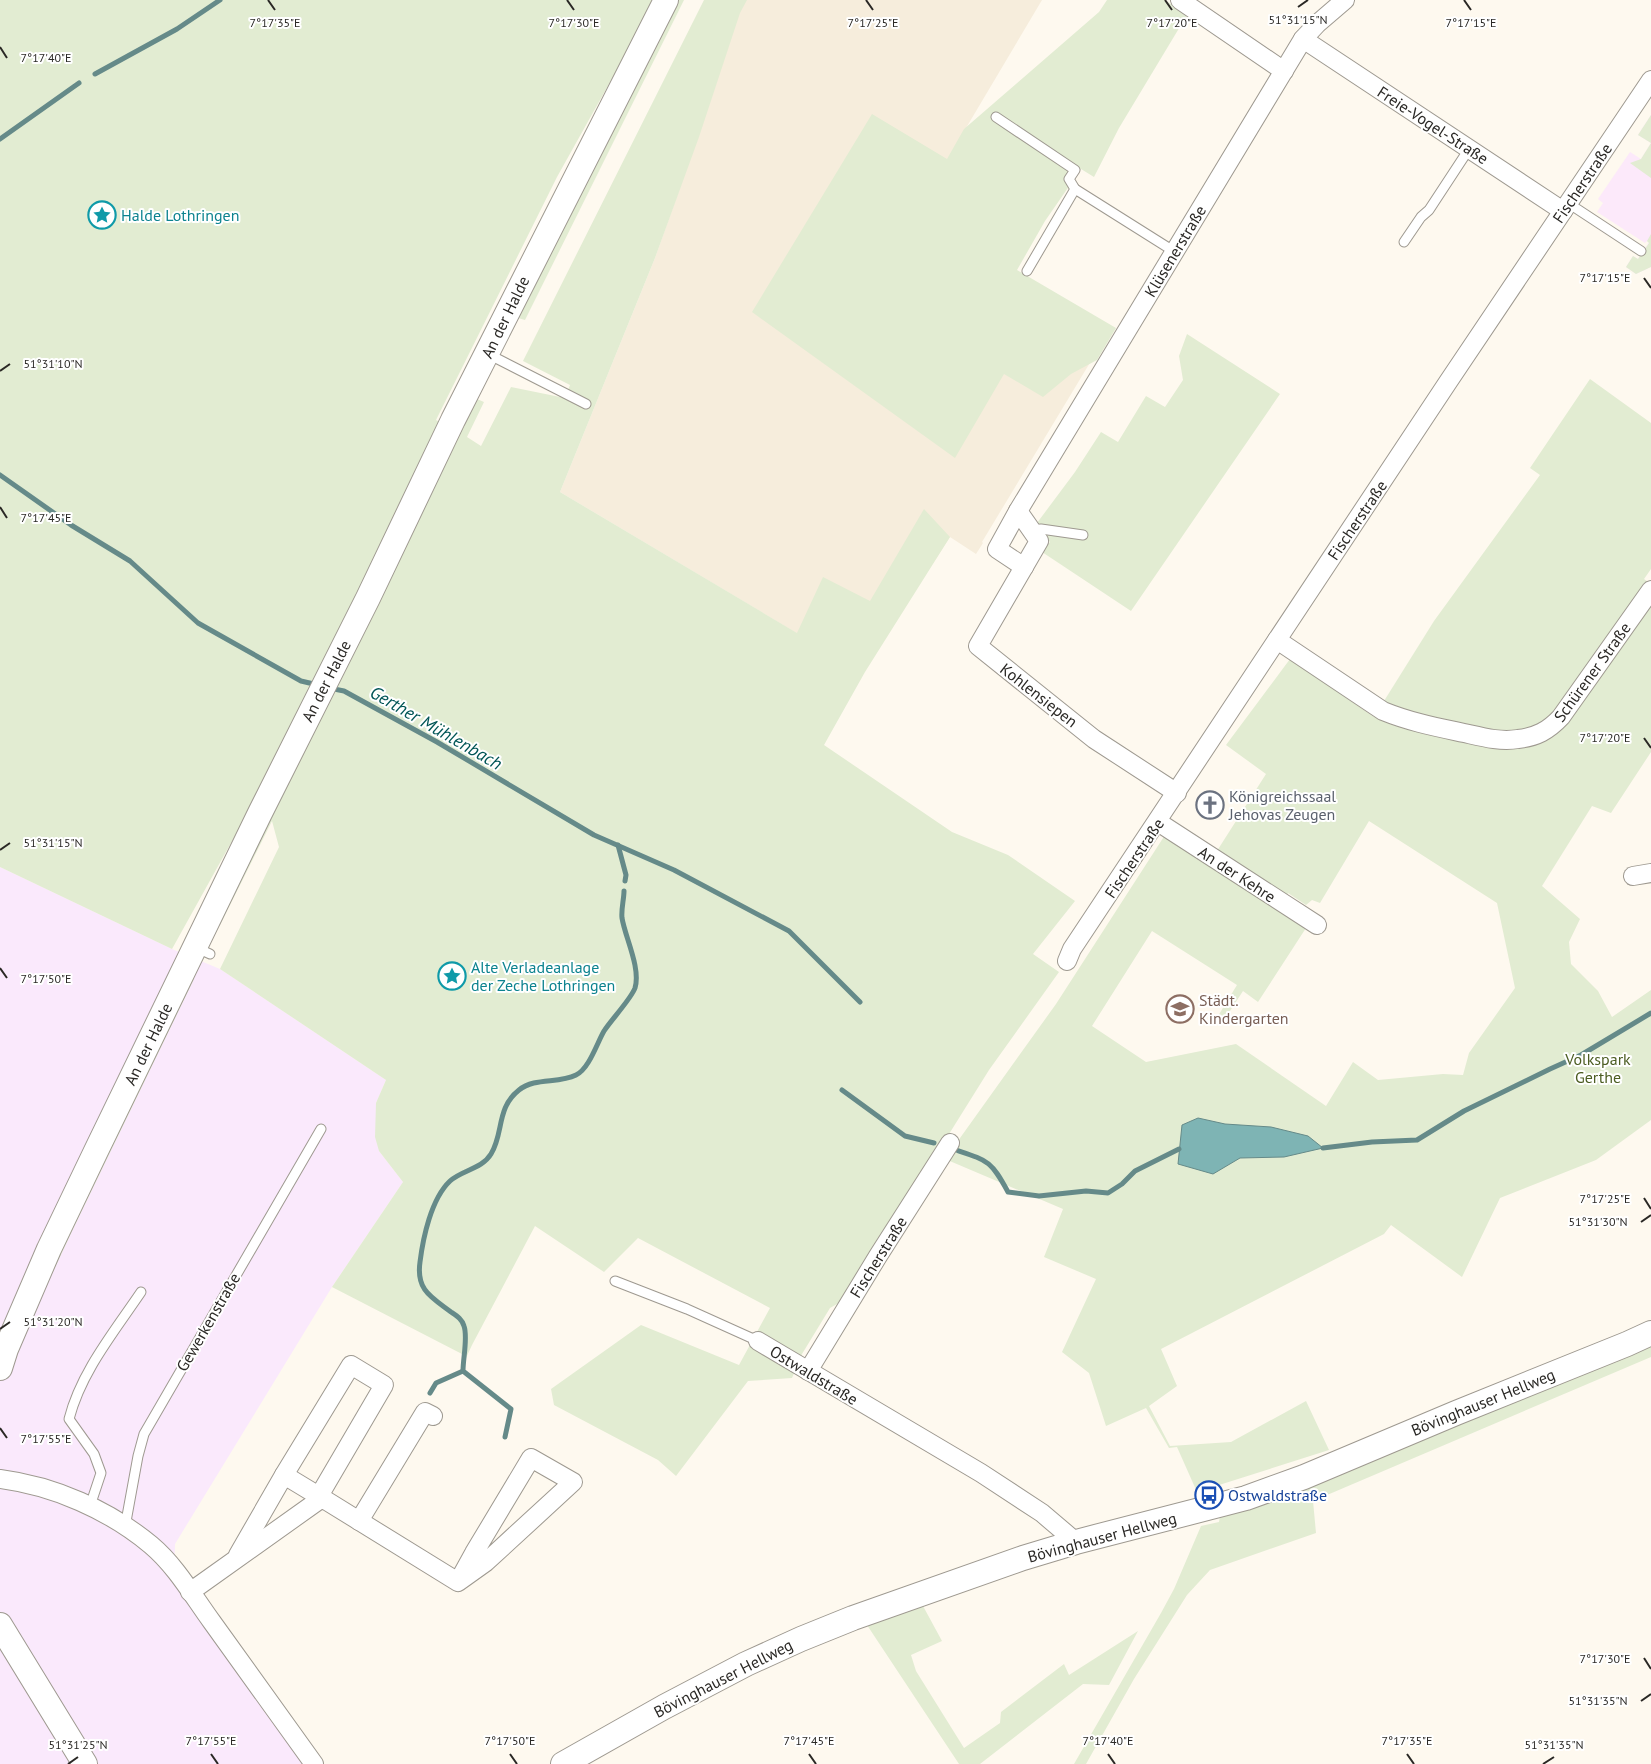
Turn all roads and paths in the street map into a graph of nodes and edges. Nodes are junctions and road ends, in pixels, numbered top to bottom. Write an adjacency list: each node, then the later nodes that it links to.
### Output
1 (666, 0): 15 (street, An der Halde)
2 (1180, 0): 5 (street)
3 (1345, 0): 4 (street, Klüsenerstraße)
4 (1303, 39): 5 (street, Klüsenerstraße); 8 (street, Freie-Vogel-Straße)
5 (1284, 71): 13 (street, Klüsenerstraße)
6 (1651, 80): 10 (street, Fischerstraße)
7 (996, 117): 9 (lane)
8 (1469, 149): 10 (street, Freie-Vogel-Straße); 11 (lane)
9 (1075, 189): 13 (lane); 14 (lane)
10 (1565, 207): 12 (lane); 22 (street, Fischerstraße)
11 (1404, 242)
12 (1641, 251)
13 (1175, 252): 17 (street, Klüsenerstraße)
14 (1027, 271)
15 (487, 353): 16 (lane); 35 (street, An der Halde)
16 (586, 404)
17 (1018, 511): 18 (street); 20 (street, Klüsenerstraße)
18 (1031, 530): 19 (lane); 20 (street)
19 (1083, 535)
20 (1024, 568): 23 (street, Kohlensiepen)
21 (1651, 590): 22 (street, Schürener Straße)
22 (1277, 640): 23 (street, Fischerstraße)
23 (1177, 792): 24 (street, Fischerstraße)
24 (1158, 822): 27 (street, An der Kehre); 28 (street, Fischerstraße)
25 (1651, 873): 26 (street)
26 (1633, 876)
27 (1317, 925)
28 (1067, 961)
29 (321, 1128): 43 (lane, Gewerkenstraße)
30 (950, 1143): 36 (street, Fischerstraße)
31 (615, 1281): 34 (lane, Ostwaldstraße)
32 (141, 1292): 41 (lane)
33 (1651, 1333): 44 (street, Bövinghauser Hellweg)
34 (758, 1341): 36 (street, Ostwaldstraße)
35 (0, 1368)
36 (808, 1371): 44 (street, Ostwaldstraße)
37 (433, 1416): 42 (street)
38 (284, 1475): 40 (street); 40 (street); 45 (street)
39 (0, 1480): 41 (street)
40 (320, 1497): 42 (street); 45 (street)
41 (90, 1506): 43 (street)
42 (359, 1521): 46 (street)
43 (125, 1526): 47 (street)
44 (1076, 1542): 51 (street, Bövinghauser Hellweg)
45 (234, 1561): 47 (street)
46 (458, 1582): 46 (street)
47 (190, 1592): 50 (street)
48 (0, 1625): 49 (street)
49 (85, 1764)
50 (314, 1764)
51 (563, 1764)

